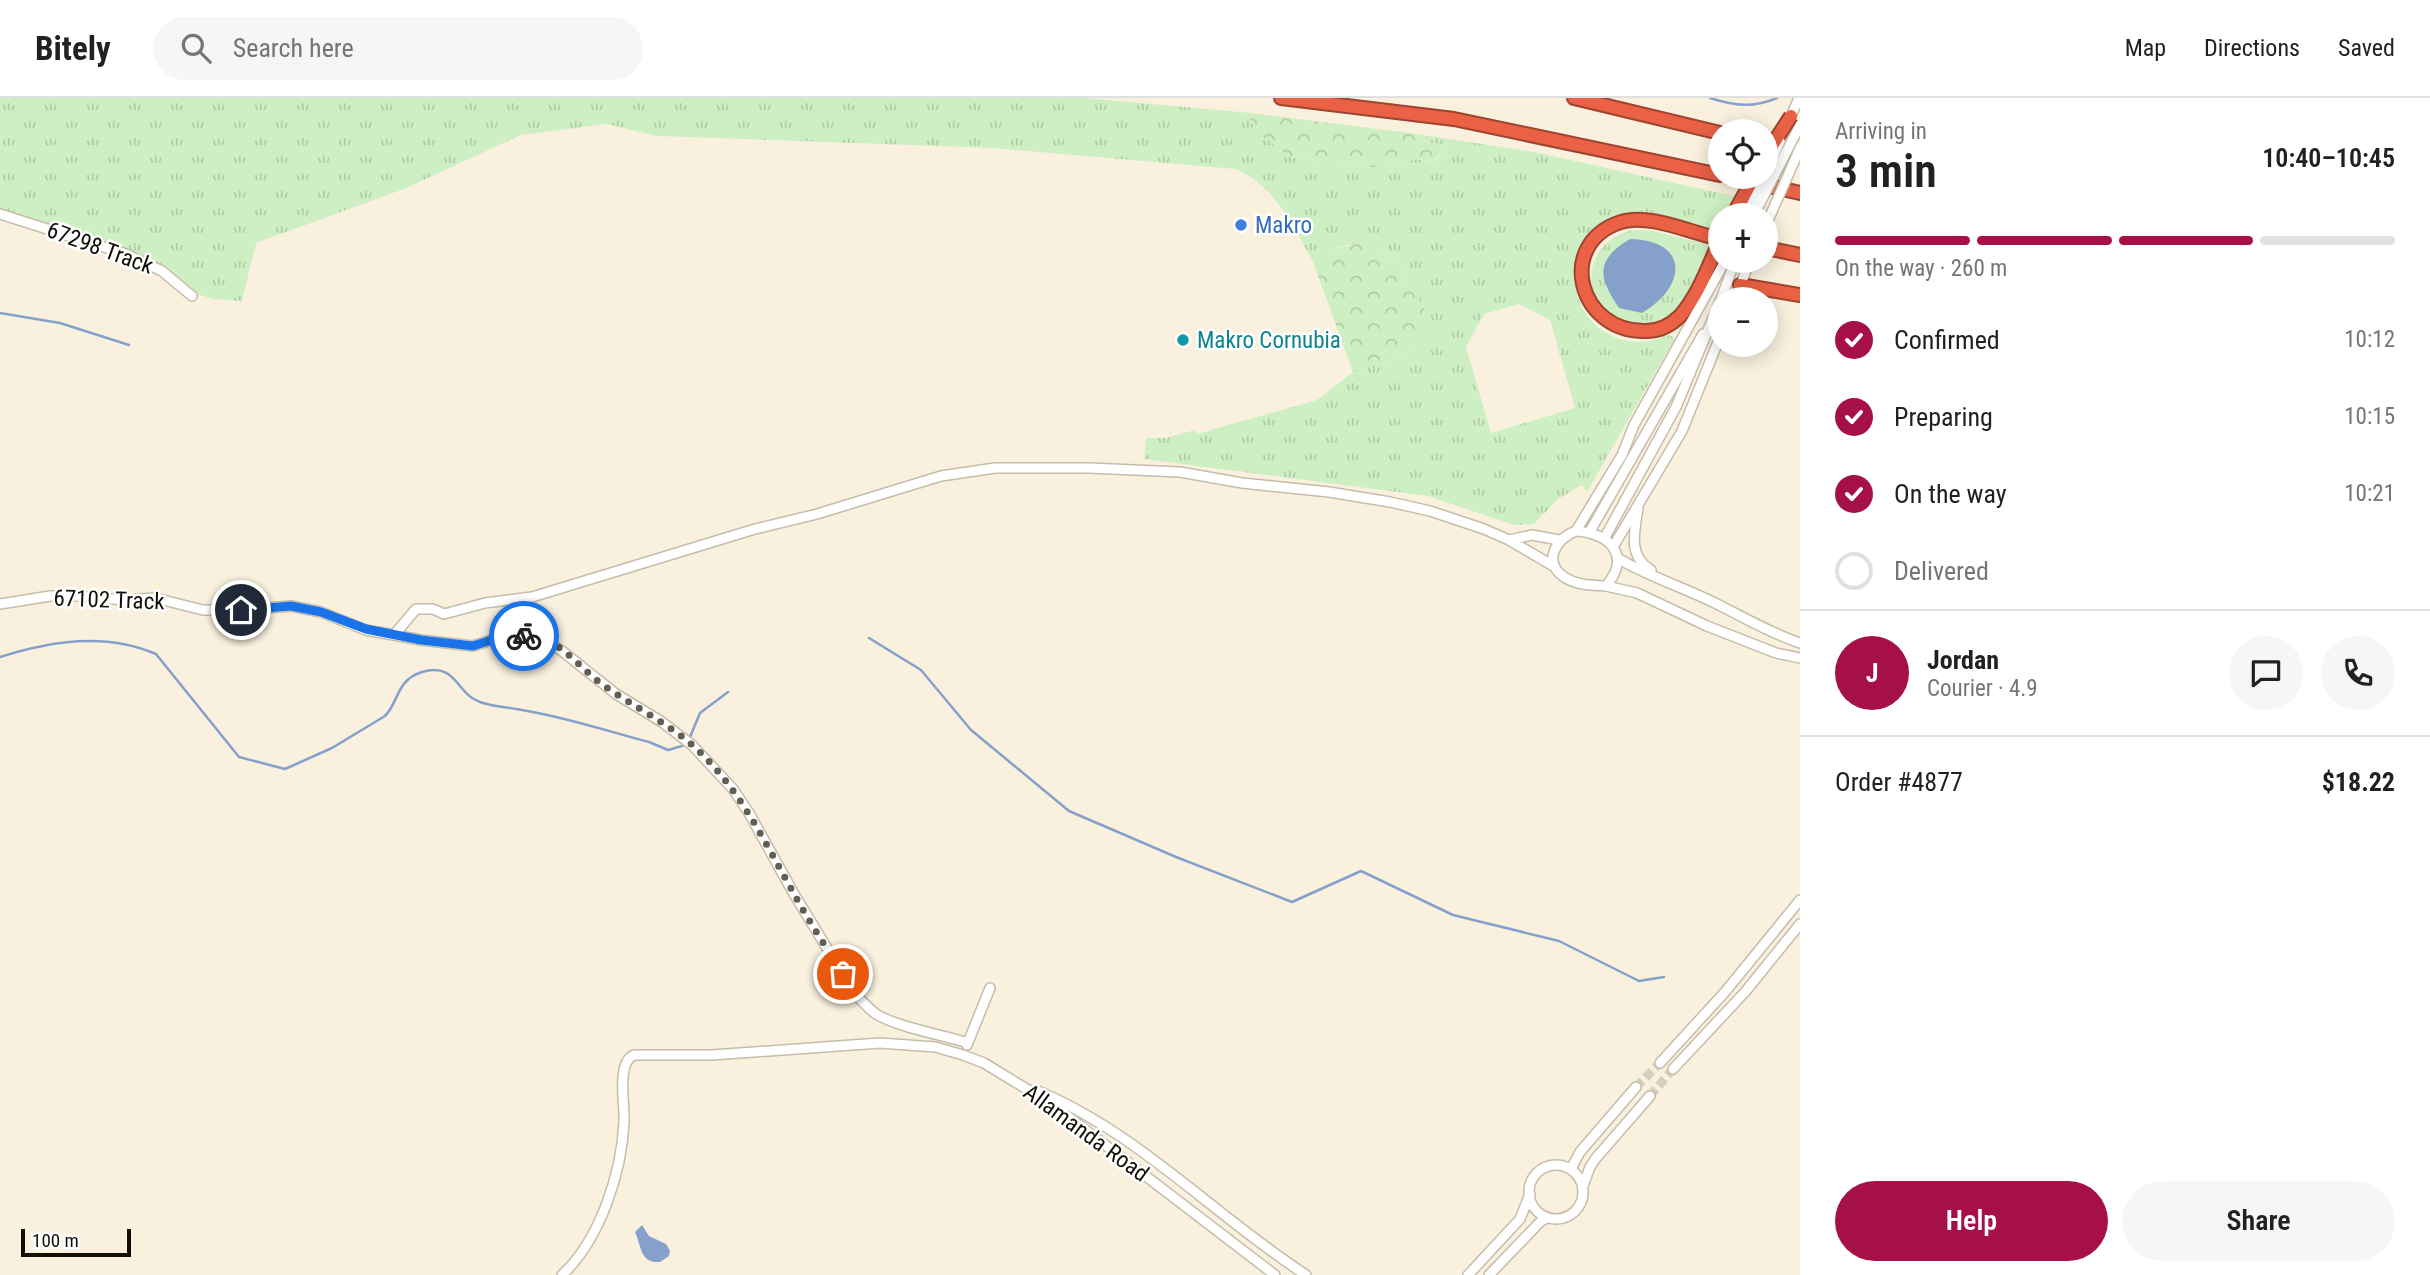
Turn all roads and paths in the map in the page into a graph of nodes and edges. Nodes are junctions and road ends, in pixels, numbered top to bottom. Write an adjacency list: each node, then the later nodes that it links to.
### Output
1 (1281, 98): 10 (highway)
2 (1574, 98): 5 (highway)
3 (1799, 98): 4 (street)
4 (1796, 121): 6 (highway, bridge); 9 (street, bridge); 13 (street, bridge)
5 (1708, 131)
6 (1778, 141)
7 (1778, 147): 8 (highway)
8 (1800, 150): 14 (street, bridge)
9 (1778, 153)
10 (1708, 172)
11 (1778, 188): 12 (highway)
12 (1800, 193)
13 (1759, 203)
14 (1776, 203)
15 (0, 214): 24 (street, 67298 Track)
16 (1708, 236): 19 (highway)
17 (1778, 250): 18 (highway)
18 (1800, 255)
19 (1716, 273)
20 (1720, 273): 30 (street)
21 (1745, 273): 22 (street)
22 (1740, 285): 23 (highway)
23 (1800, 295)
24 (192, 296)
25 (1708, 326): 29 (street)
26 (1708, 331): 31 (street)
27 (1712, 357): 28 (street)
28 (1639, 502): 33 (street); 36 (street)
29 (1589, 533): 30 (street); 31 (street)
30 (1567, 535): 32 (street); 35 (street)
31 (1604, 539): 33 (street)
32 (1509, 540): 35 (street); 39 (street)
33 (1613, 547): 34 (street)
34 (1619, 558): 36 (street); 37 (street)
35 (1555, 567): 37 (street)
36 (1675, 585): 40 (street)
37 (1606, 586): 41 (street)
38 (0, 604): 39 (street, 67102 Track)
39 (394, 635): 45 (street, 67102 Track)
40 (1800, 643)
41 (1800, 658)
42 (1800, 900): 47 (street)
43 (1800, 924): 48 (street)
44 (990, 988): 45 (street)
45 (968, 1043): 46 (street)
46 (963, 1055): 49 (street); 56 (street)
47 (1660, 1063)
48 (1673, 1069)
49 (1011, 1079): 57 (street, Allamanda Road); 58 (street, Allamanda Road)
50 (1636, 1087): 52 (street)
51 (1650, 1096): 53 (street)
52 (1571, 1169): 53 (street); 54 (street)
53 (1583, 1186): 55 (street)
54 (1530, 1194): 55 (street); 59 (street)
55 (1547, 1218): 60 (street)
56 (562, 1275)
57 (1275, 1275)
58 (1306, 1275)
59 (1468, 1275)
60 (1489, 1275)

